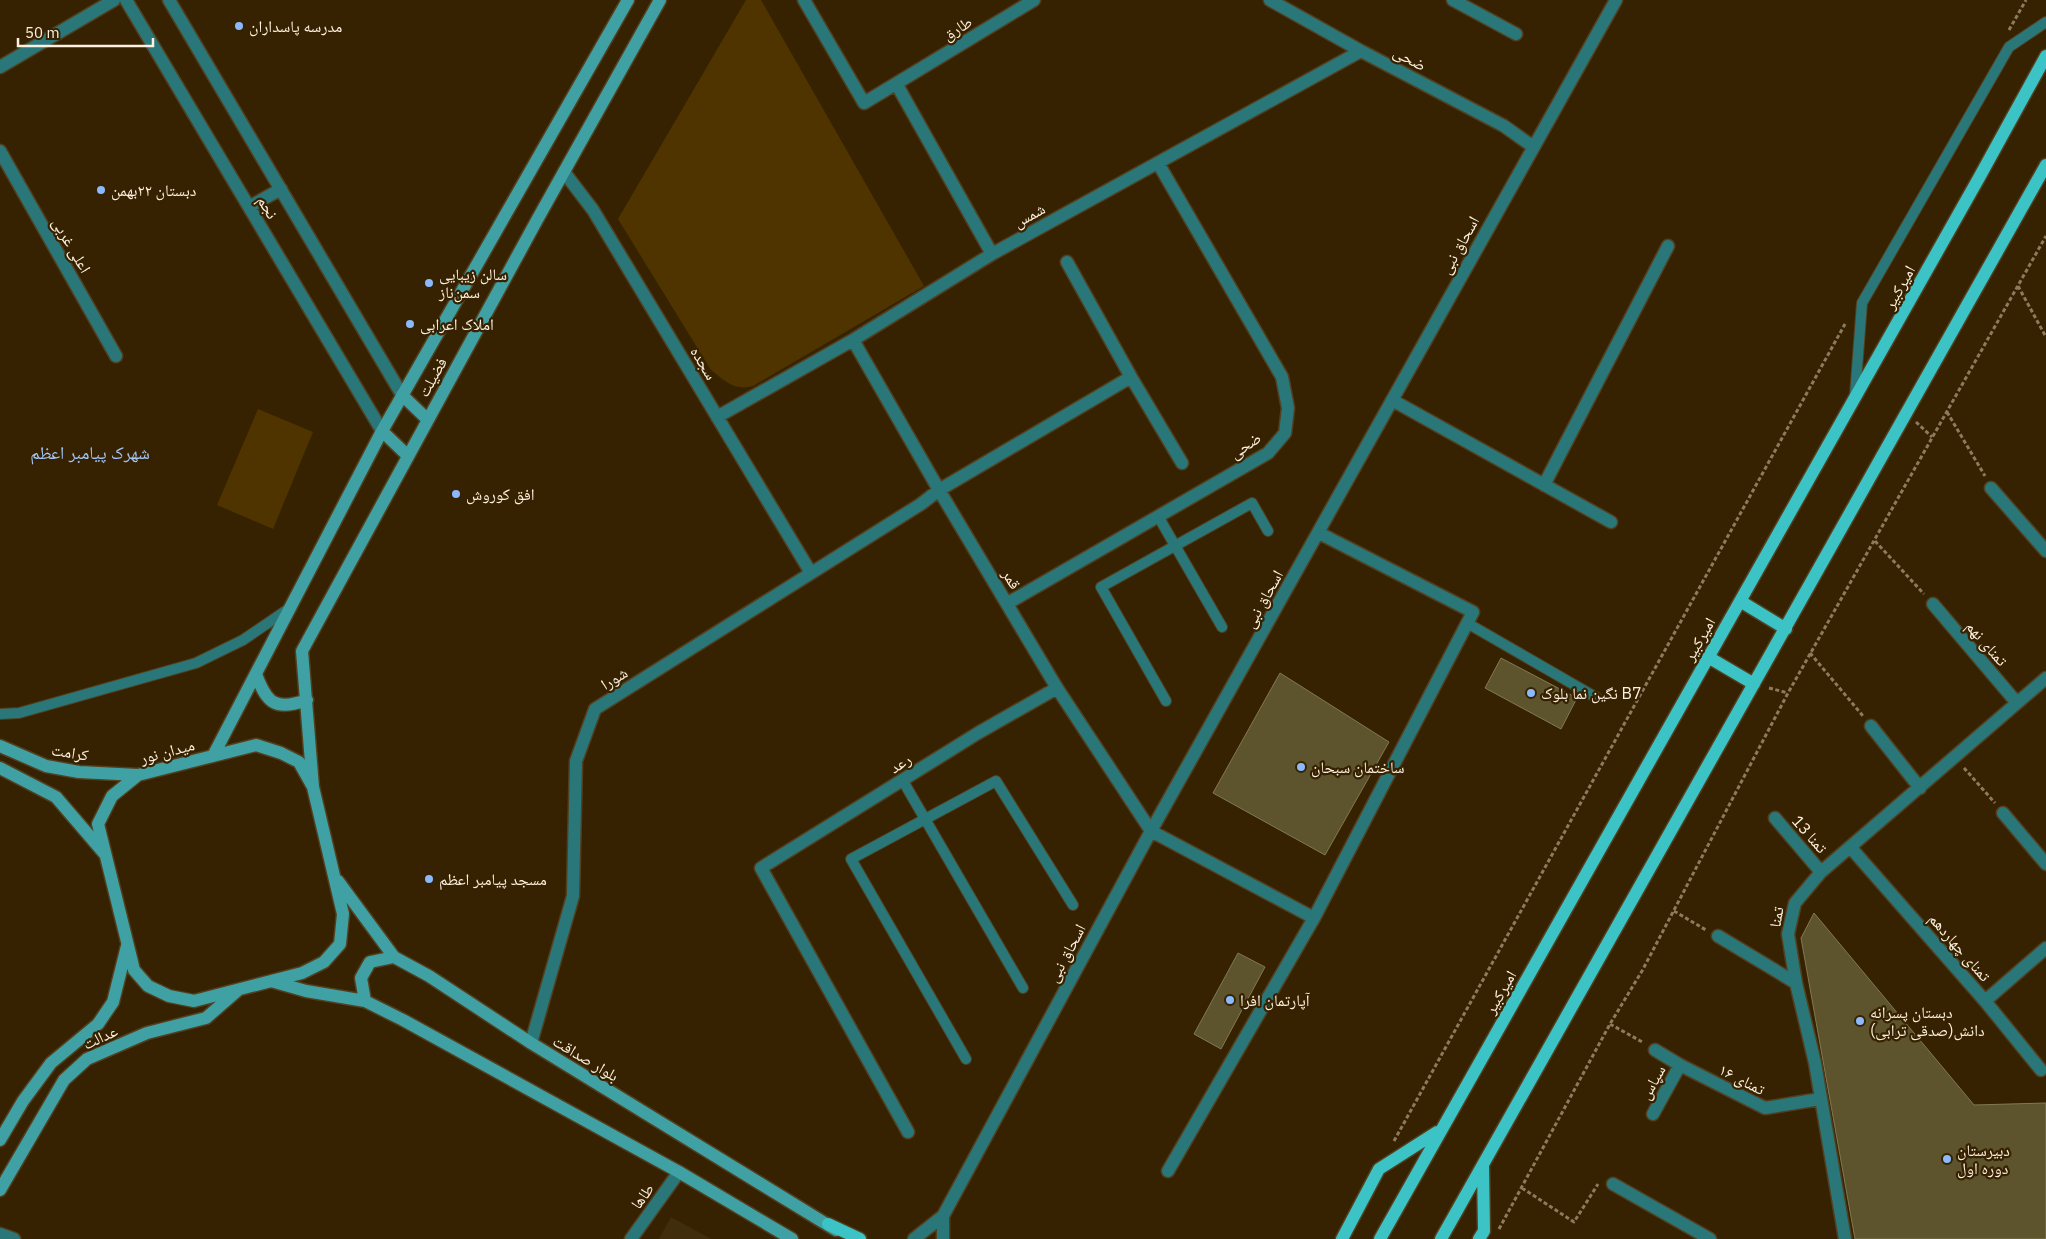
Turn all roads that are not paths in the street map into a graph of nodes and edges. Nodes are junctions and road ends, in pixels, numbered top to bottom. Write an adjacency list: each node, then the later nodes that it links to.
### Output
1 (114, 0): 15 (street)
2 (126, 0): 23 (street, نجم)
3 (169, 0): 22 (street, نجم)
4 (628, 0): 30 (street, فضیلت)
5 (660, 0): 21 (street, فضیلت)
6 (804, 0): 16 (street, طارق)
7 (1034, 0): 16 (street, طارق)
8 (1270, 0): 13 (street, ضحی)
9 (1453, 0): 12 (street)
10 (1616, 0): 17 (street, اسحاق نبی)
11 (2046, 22): 31 (lane)
12 (1516, 34)
13 (1361, 51): 17 (street, ضحی); 19 (street, شمس)
14 (2046, 56): 31 (main road, امیرکبیر)
15 (0, 67)
16 (896, 85): 25 (street)
17 (1532, 146): 32 (street, اسحاق نبی)
18 (0, 151): 28 (street, اعلی غربی)
19 (1158, 163): 25 (street, شمس); 41 (street, ضحی)
20 (2046, 165): 54 (main road)
21 (564, 172): 33 (street, سجده); 34 (street, فضیلت)
22 (280, 189): 23 (street); 30 (street, نجم)
23 (249, 207): 35 (street, نجم)
24 (1668, 246): 38 (street)
25 (992, 254): 27 (street, شمس)
26 (1067, 262): 29 (street)
27 (853, 340): 33 (street, شمس); 40 (street, قمر)
28 (116, 356)
29 (1131, 377): 37 (street); 40 (street, شورا)
30 (402, 395): 34 (street); 35 (street, فضیلت)
31 (1855, 398): 48 (main road, امیرکبیر)
32 (1392, 400): 38 (street); 44 (street, اسحاق نبی)
33 (717, 417): 47 (street, سجده)
34 (428, 420): 36 (street, فضیلت)
35 (382, 431): 36 (street); 51 (street, فضیلت)
36 (408, 456): 61 (street, فضیلت)
37 (1182, 463)
38 (1544, 485): 42 (street)
39 (1991, 488): 46 (street)
40 (939, 490): 47 (street, شورا); 49 (street, قمر)
41 (1158, 516): 45 (lane); 49 (street, ضحی)
42 (1612, 522)
43 (1268, 531): 45 (lane)
44 (1319, 533): 52 (street); 76 (street, اسحاق نبی)
45 (1175, 546): 53 (lane); 62 (lane)
46 (2046, 551)
47 (811, 573): 94 (street, شورا)
48 (1740, 601): 54 (main road); 55 (main road, امیرکبیر)
49 (1008, 603): 59 (street, قمر)
50 (1933, 604): 63 (street, تمنای نهم)
51 (290, 607): 56 (street, فضیلت); 64 (lane)
52 (1467, 623): 60 (lane); 83 (street)
53 (1222, 627)
54 (1786, 629): 58 (main road)
55 (1708, 657): 58 (main road); 101 (main road, امیرکبیر)
56 (256, 674): 61 (street); 67 (street, فضیلت)
57 (2046, 678): 63 (street, تمنا)
58 (1754, 684): 104 (main road)
59 (1058, 688): 70 (street, رعد); 76 (street, قمر)
60 (1597, 698)
61 (307, 700): 71 (street, فضیلت)
62 (1166, 702)
63 (2017, 703): 72 (street, تمنا)
64 (0, 714)
65 (1871, 726): 72 (street)
66 (0, 746): 69 (street, کرامت)
67 (213, 756): 69 (street, میدان نور); 71 (street, میدان نور)
68 (0, 768): 78 (street)
69 (138, 775): 78 (street, میدان نور)
70 (903, 781): 75 (lane); 102 (street, رعد)
71 (313, 787): 81 (street, میدان نور)
72 (1920, 788): 77 (street, تمنا)
73 (2003, 813): 79 (street)
74 (1774, 818): 80 (street, تمنا 13)
75 (925, 820): 82 (lane); 90 (lane); 96 (lane)
76 (1151, 831): 83 (street); 109 (street, اسحاق نبی)
77 (1851, 848): 80 (street, تمنا); 93 (street, تمنای چهاردهم)
78 (106, 854): 85 (street, میدان نور)
79 (2046, 864)
80 (1821, 872): 89 (street, تمنا)
81 (334, 876): 87 (street, بلوار صداقت); 88 (street, میدان نور)
82 (1073, 905)
83 (1314, 918): 105 (street)
84 (1718, 936): 89 (street)
85 (128, 943): 91 (street, میدان نور); 103 (street, عدالت)
86 (2046, 948): 93 (street)
87 (394, 957): 92 (street); 94 (street, بلوار صداقت)
88 (271, 981): 91 (street, میدان نور); 92 (street)
89 (1796, 983): 99 (street, تمنا)
90 (1022, 988)
91 (239, 989): 108 (street, عدالت)
92 (365, 1001): 106 (street)
93 (1985, 1001): 98 (street, تمنای چهاردهم)
94 (530, 1043): 110 (street, بلوار صداقت)
95 (1655, 1050): 97 (street, تمنای ۱۶)
96 (966, 1059)
97 (1680, 1065): 99 (street, تمنای ۱۶); 100 (street, سپاس)
98 (2041, 1070)
99 (1820, 1099): 124 (street, تمنا)
100 (1653, 1114)
101 (1440, 1131): 119 (main road); 120 (main road, امیرکبیر)
102 (908, 1132)
103 (0, 1140)
104 (1483, 1165): 121 (main road); 122 (main road)
105 (1168, 1171)
106 (679, 1172): 113 (street, طاها); 114 (street)
107 (1613, 1184): 123 (street)
108 (0, 1190)
109 (943, 1216): 117 (street); 118 (street)
110 (828, 1224): 115 (street, بلوار صداقت); 116 (main road)
111 (0, 1234): 112 (street)
112 (14, 1239)
113 (631, 1239)
114 (792, 1239)
115 (849, 1239)
116 (860, 1239)
117 (914, 1239)
118 (943, 1239)
119 (1342, 1239)
120 (1380, 1239)
121 (1441, 1239)
122 (1479, 1239)
123 (1710, 1239)
124 (1845, 1239)

